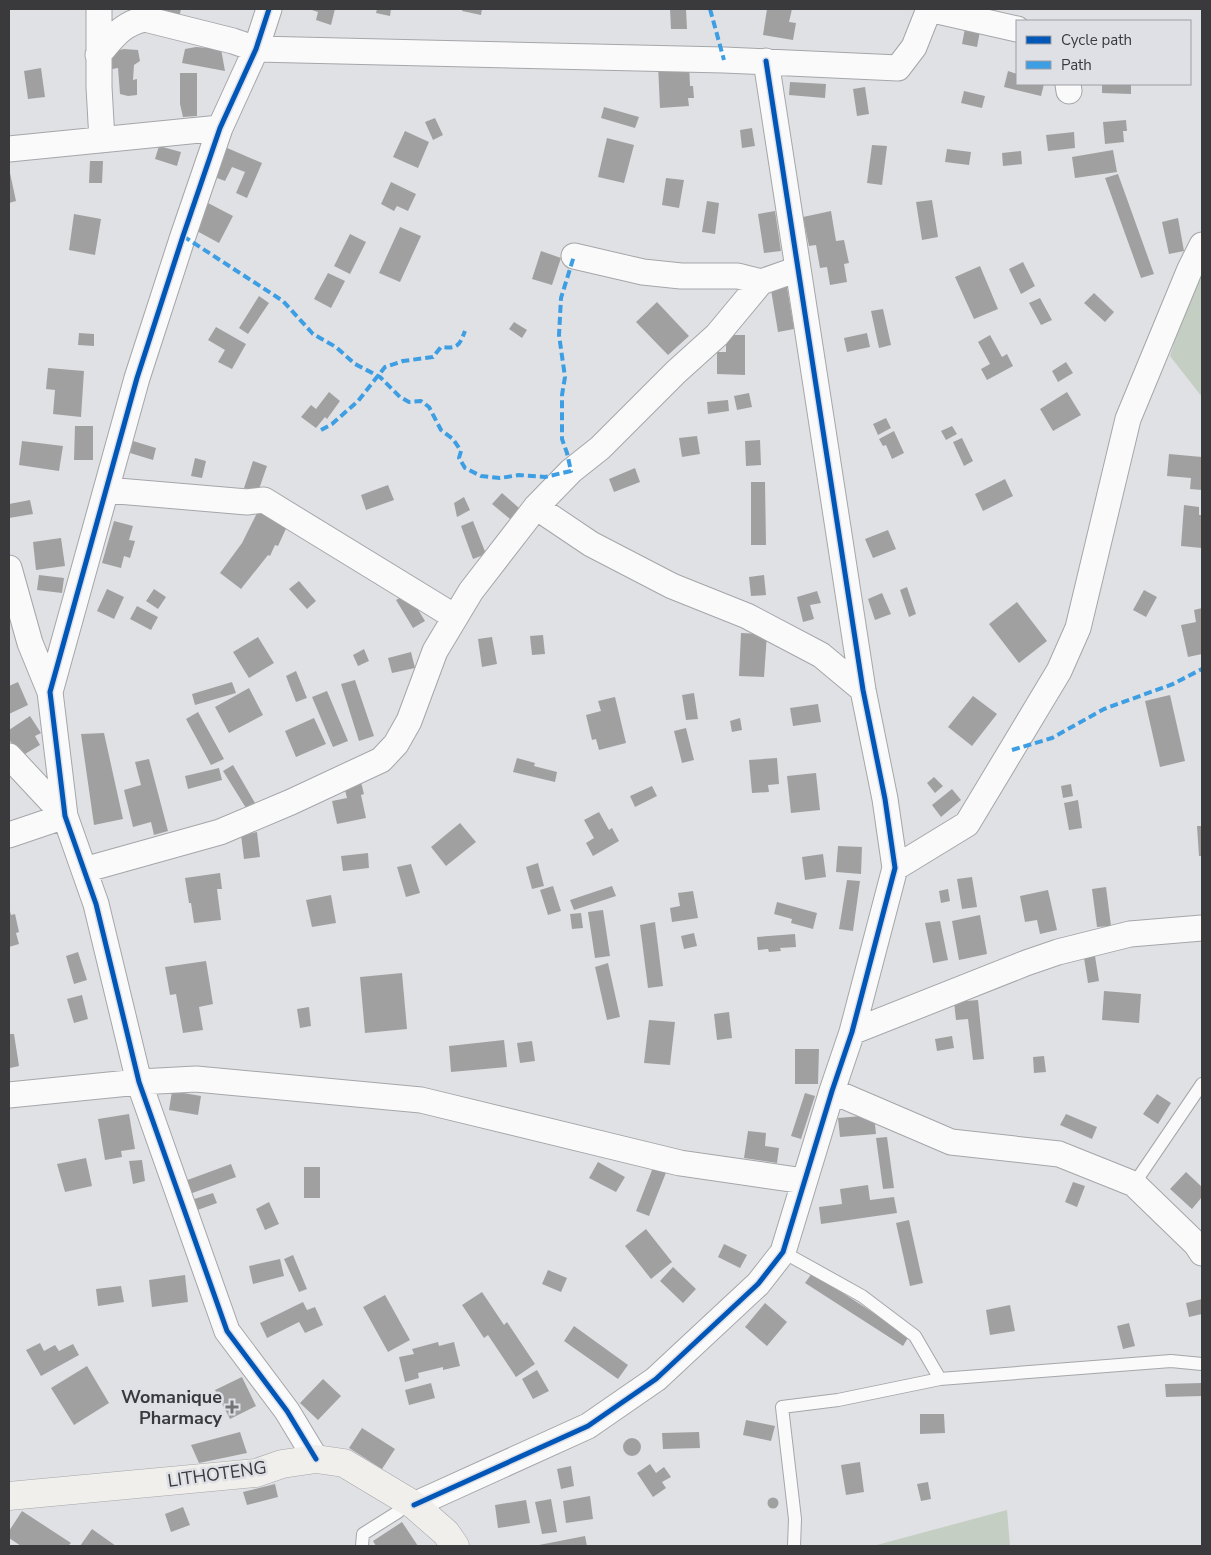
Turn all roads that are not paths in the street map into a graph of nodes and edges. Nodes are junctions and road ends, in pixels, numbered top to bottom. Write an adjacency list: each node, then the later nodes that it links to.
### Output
1 (99, 9): 6 (street)
2 (269, 9): 5 (street)
3 (930, 9): 4 (street); 7 (street)
4 (1016, 29)
5 (256, 49): 6 (street); 7 (street); 8 (street)
6 (98, 55): 9 (street)
7 (766, 61): 13 (street)
8 (220, 128): 9 (street); 15 (street)
9 (102, 140): 10 (street)
10 (9, 149)
11 (1202, 245): 24 (street)
12 (574, 256): 14 (street)
13 (798, 269): 14 (street); 19 (street)
14 (761, 282): 16 (street)
15 (106, 490): 18 (street); 20 (street)
16 (536, 506): 18 (street); 19 (street)
17 (9, 568): 20 (street)
18 (455, 617): 25 (street)
19 (863, 690): 24 (street)
20 (50, 692): 22 (street)
21 (9, 756): 22 (street)
22 (65, 816): 23 (street); 25 (street)
23 (9, 835)
24 (895, 868): 27 (street)
25 (84, 870): 28 (street)
26 (1202, 928): 27 (street)
27 (852, 1032): 30 (street)
28 (139, 1082): 31 (street); 32 (street); 38 (street)
29 (1202, 1084): 33 (lane)
30 (832, 1091): 32 (street); 33 (street)
31 (9, 1095)
32 (804, 1181): 34 (street)
33 (1134, 1184): 35 (street)
34 (783, 1252): 37 (lane); 40 (street)
35 (1202, 1253)
36 (1202, 1364): 37 (lane)
37 (940, 1379): 43 (lane)
38 (316, 1459): 39 (main road, LITHOTENG); 40 (main road, LITHOTENG)
39 (9, 1496)
40 (411, 1503): 41 (lane); 42 (main road, LITHOTENG)
41 (362, 1546)
42 (455, 1546)
43 (794, 1546)

